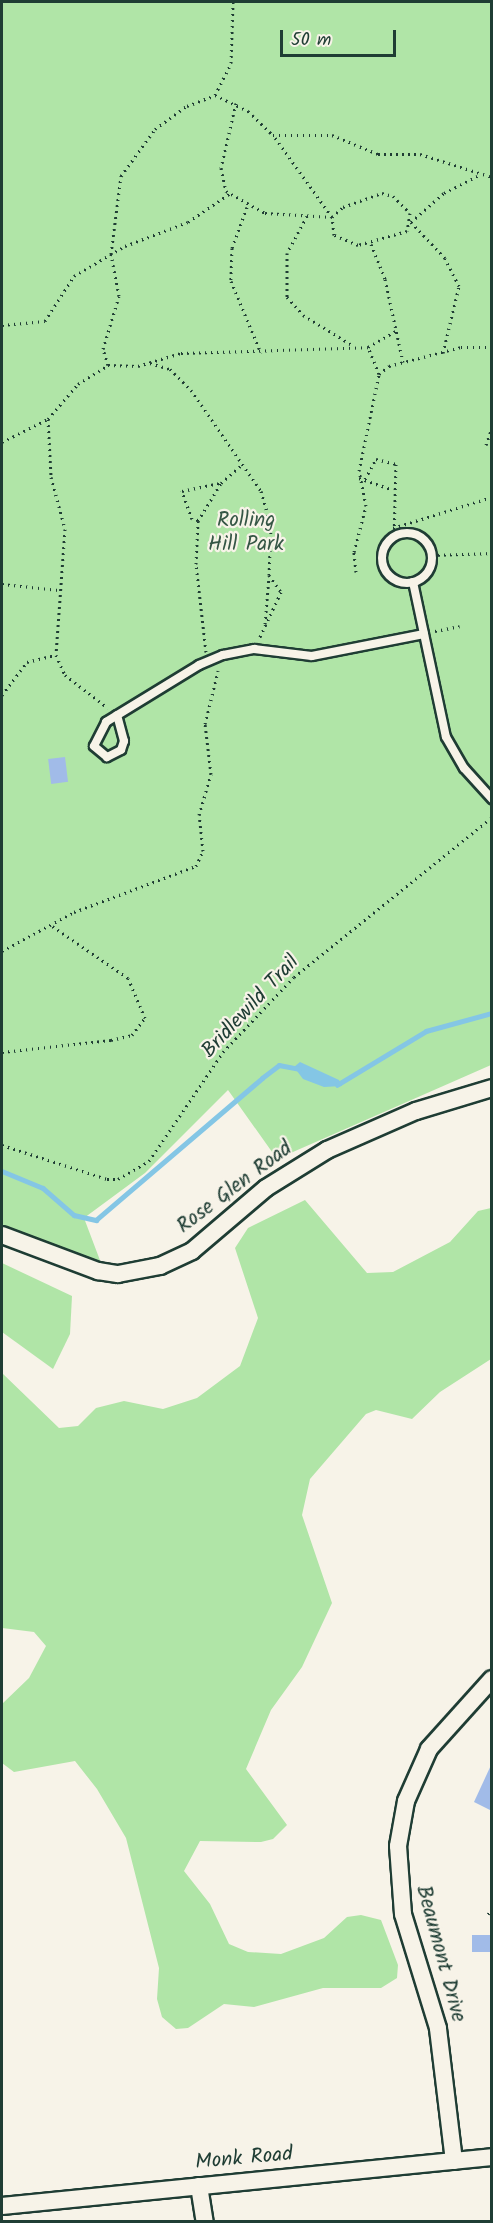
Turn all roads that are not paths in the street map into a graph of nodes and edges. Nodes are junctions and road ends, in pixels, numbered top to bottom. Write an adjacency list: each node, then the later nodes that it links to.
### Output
1 (413, 582): 1 (lane); 2 (lane)
2 (424, 634): 3 (lane); 4 (lane)
3 (117, 716): 3 (lane)
4 (492, 799)
5 (492, 1088): 6 (street, Rose Glen Road)
6 (2, 1235)
7 (492, 1678): 9 (street, Beaumont Drive)
8 (492, 2157): 9 (street, Monk Road)
9 (454, 2161): 10 (street, Monk Road)
10 (199, 2186): 11 (street, Monk Road); 12 (street)
11 (2, 2206)
12 (205, 2222)

